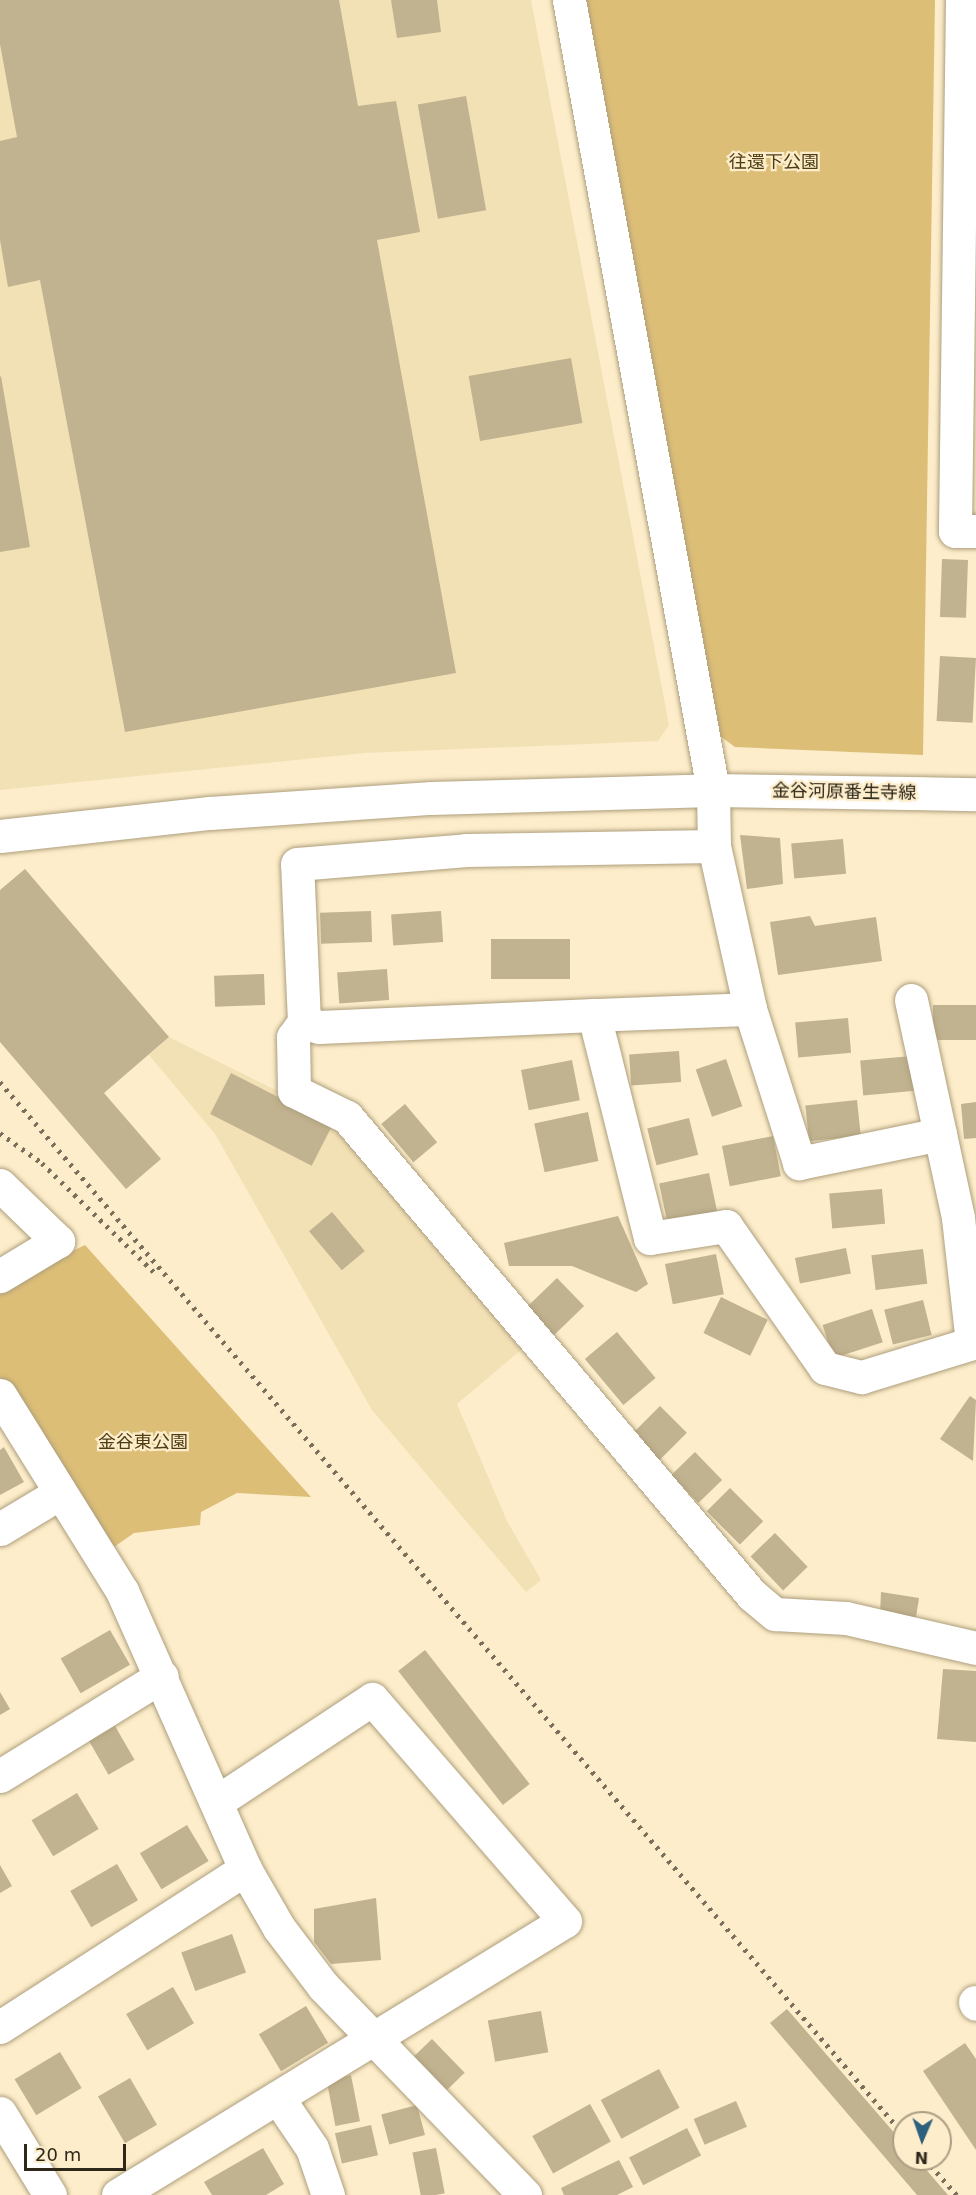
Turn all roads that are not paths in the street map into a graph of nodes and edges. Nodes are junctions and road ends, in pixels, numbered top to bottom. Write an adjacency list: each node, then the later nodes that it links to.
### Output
1 (569, 0): 6 (street)
2 (962, 0): 3 (street)
3 (968, 106): 4 (street)
4 (967, 321): 5 (street)
5 (976, 531)
6 (713, 790): 7 (street, 金谷河原番生寺線); 8 (street, 金谷河原番生寺線); 9 (street)
7 (976, 794)
8 (0, 836)
9 (714, 846): 11 (street); 13 (street)
10 (911, 1000): 14 (street)
11 (750, 1009): 12 (street); 14 (street)
12 (594, 1015): 13 (street); 17 (street)
13 (304, 1022): 21 (street)
14 (940, 1134): 17 (street)
15 (0, 1185): 16 (street)
16 (0, 1276)
17 (974, 1342)
18 (0, 1395): 19 (street)
19 (60, 1493): 20 (street); 22 (street)
20 (0, 1529)
21 (976, 1648)
22 (162, 1676): 23 (street); 24 (street)
23 (0, 1776)
24 (218, 1801): 25 (street); 27 (street)
25 (245, 1869): 26 (street); 27 (street)
26 (0, 2026)
27 (376, 2038): 28 (street); 33 (street)
28 (278, 2098): 31 (street); 32 (street)
29 (0, 2113): 30 (street)
30 (51, 2195)
31 (118, 2195)
32 (328, 2195)
33 (525, 2195)

